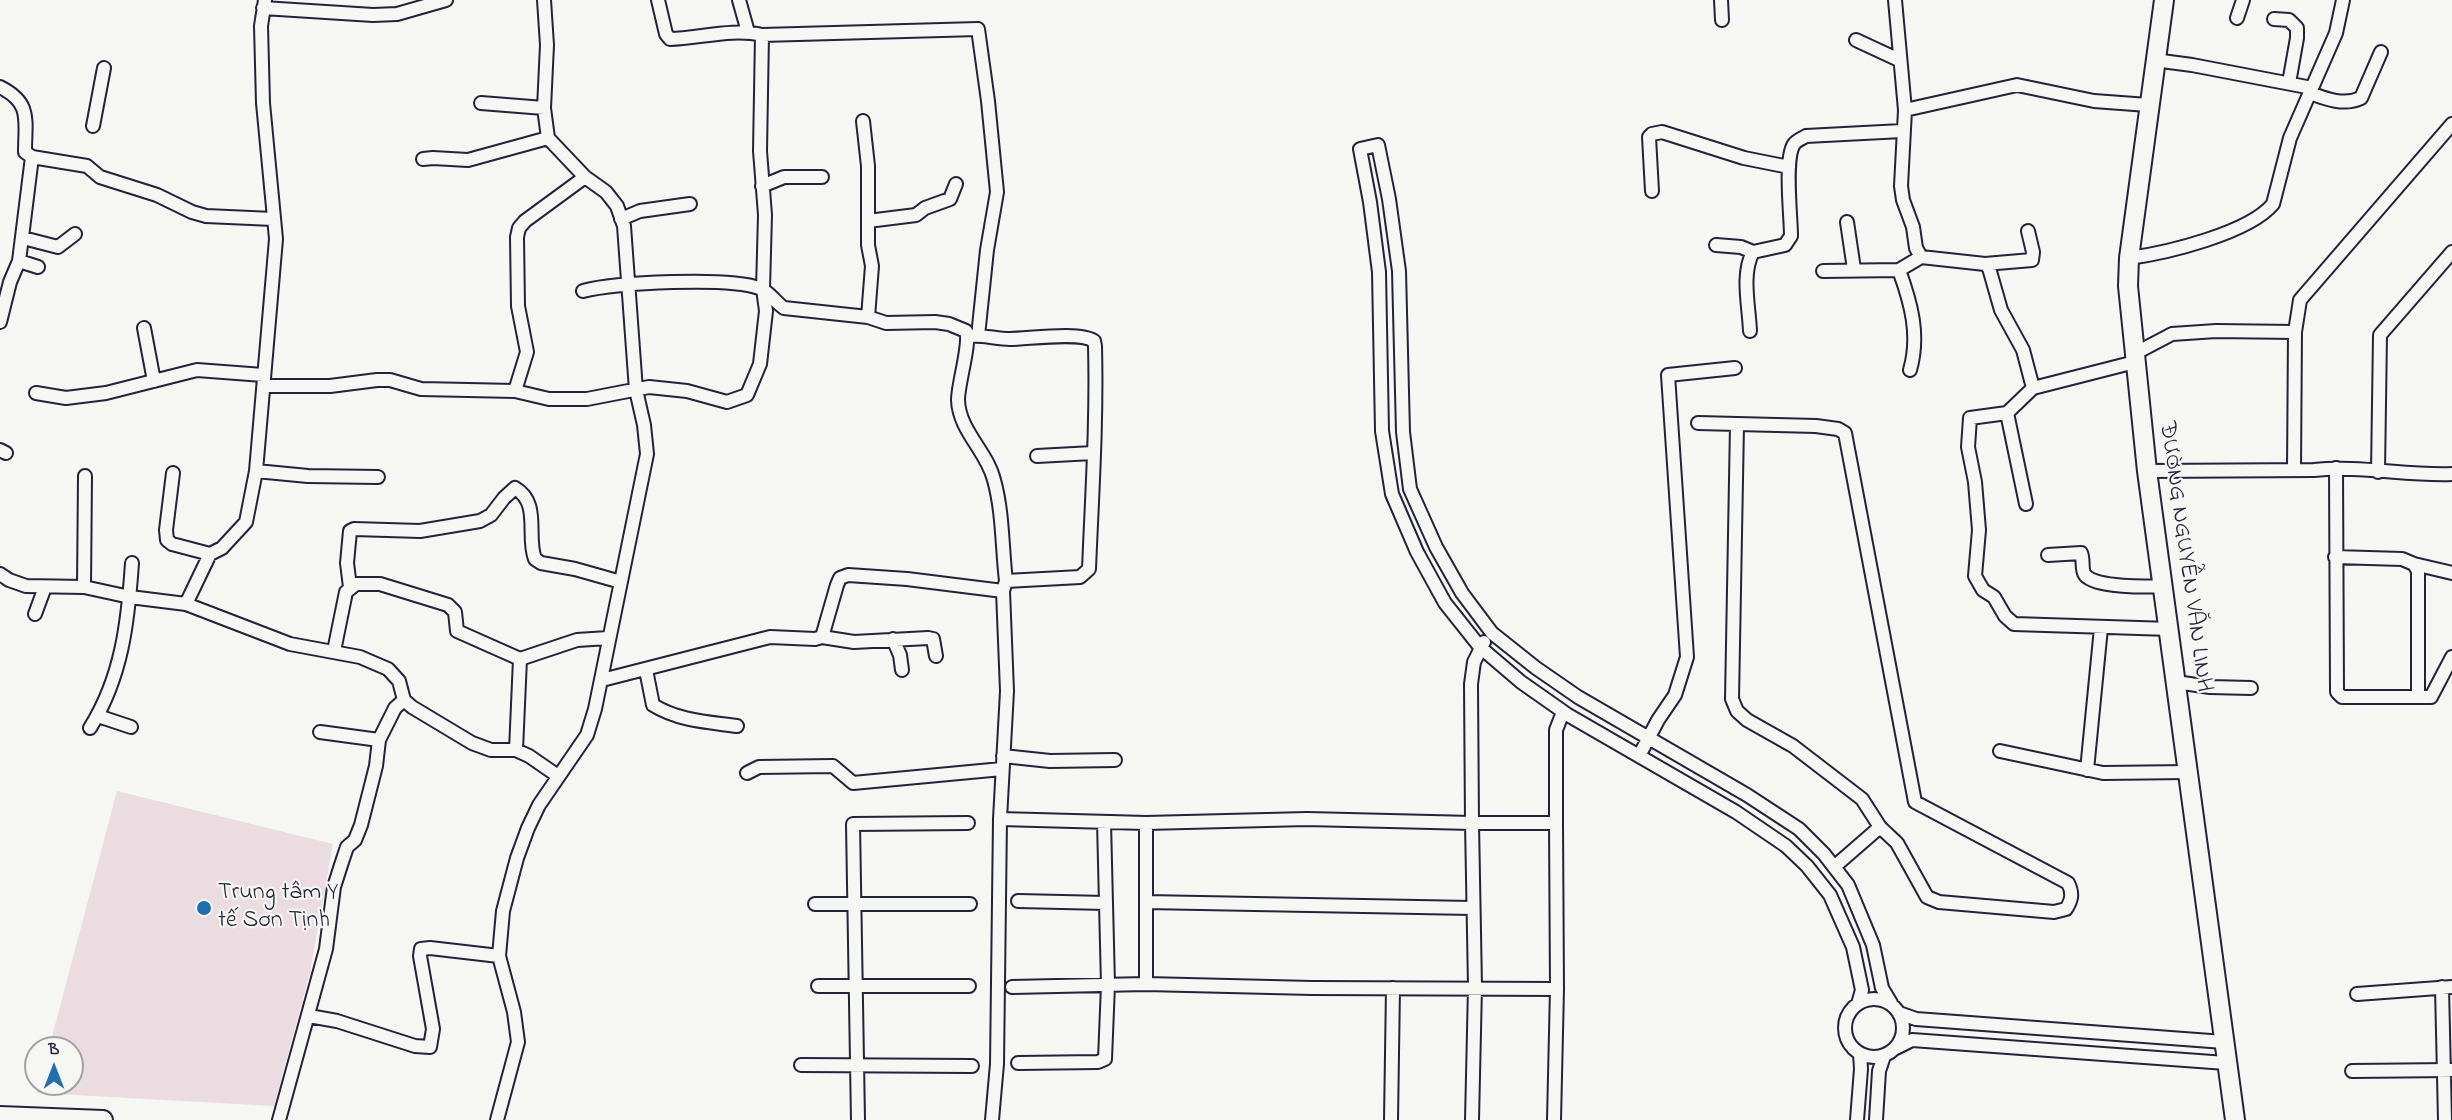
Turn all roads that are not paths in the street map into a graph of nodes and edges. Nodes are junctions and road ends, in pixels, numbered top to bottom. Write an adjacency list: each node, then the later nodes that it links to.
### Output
1 (446, 0): 10 (street)
2 (544, 0): 26 (street)
3 (658, 0): 14 (street)
4 (739, 0): 14 (street)
5 (1721, 0): 13 (street)
6 (1895, 0): 18 (street)
7 (2164, 0): 19 (main road, ĐƯỜNG NGUYỄN VĂN LINH)
8 (2243, 0): 11 (street)
9 (2343, 0): 23 (street)
10 (264, 4): 42 (street)
11 (2237, 18)
12 (2274, 19): 21 (street)
13 (1722, 20)
14 (748, 32): 15 (street)
15 (762, 35): 39 (street); 68 (street)
16 (1856, 40): 18 (street)
17 (2381, 52): 23 (street)
18 (1899, 60): 27 (street)
19 (2154, 60): 21 (street); 25 (main road, ĐƯỜNG NGUYỄN VĂN LINH)
20 (104, 68): 30 (street)
21 (2289, 82): 23 (street)
22 (0, 87): 33 (street)
23 (2311, 91): 53 (street)
24 (481, 103): 26 (street)
25 (2148, 105): 27 (street); 53 (main road, ĐƯỜNG NGUYỄN VĂN LINH)
26 (544, 108): 32 (street)
27 (1905, 110): 31 (street)
28 (863, 121): 44 (street)
29 (2452, 124): 67 (street)
30 (93, 126)
31 (1902, 131): 35 (street); 52 (street)
32 (548, 138): 34 (street); 36 (street)
33 (32, 157): 42 (street); 48 (street)
34 (423, 159)
35 (1789, 167): 40 (street); 50 (street)
36 (585, 177): 43 (street); 76 (street)
37 (822, 177): 39 (street)
38 (956, 184): 44 (street)
39 (762, 186): 61 (street)
40 (1652, 191)
41 (690, 204): 43 (street)
42 (273, 219): 72 (street)
43 (621, 219): 60 (street)
44 (868, 221): 63 (street)
45 (1847, 222): 57 (street)
46 (2028, 231): 55 (street)
47 (75, 234): 48 (street)
48 (23, 237): 54 (street)
49 (1716, 245): 50 (street)
50 (1753, 252): 66 (street)
51 (2452, 252): 87 (street)
52 (1921, 257): 55 (street); 58 (street)
53 (2129, 258): 69 (main road, ĐƯỜNG NGUYỄN VĂN LINH)
54 (19, 261): 56 (street); 64 (street)
55 (1985, 264): 74 (street)
56 (38, 267)
57 (1854, 269): 58 (street); 59 (street)
58 (1899, 270): 71 (street)
59 (1822, 271)
60 (627, 285): 61 (street); 62 (street); 75 (street)
61 (763, 289): 63 (street); 75 (street)
62 (583, 291)
63 (867, 316): 68 (street)
64 (0, 322)
65 (144, 327): 73 (street)
66 (1750, 331)
67 (2295, 332): 69 (street); 84 (street)
68 (973, 336): 81 (street); 101 (street)
69 (2134, 358): 74 (street); 86 (main road, ĐƯỜNG NGUYỄN VĂN LINH)
70 (1735, 368): 133 (street)
71 (1910, 370)
72 (264, 380): 73 (street); 76 (street); 85 (street)
73 (154, 381): 77 (street)
74 (2033, 388): 78 (street)
75 (636, 390): 76 (street); 100 (street)
76 (514, 391)
77 (36, 393)
78 (2007, 413): 92 (street); 109 (street)
79 (1698, 423): 80 (street)
80 (1737, 425): 150 (street); 150 (street)
81 (1093, 453): 82 (street); 101 (street)
82 (1037, 456)
83 (2336, 468): 84 (street); 87 (street); 95 (street)
84 (2294, 470): 86 (street)
85 (256, 471): 91 (street); 93 (street)
86 (2147, 471): 102 (main road, ĐƯỜNG NGUYỄN VĂN LINH)
87 (2378, 472): 89 (street)
88 (173, 473): 93 (street)
89 (2452, 474)
90 (85, 476): 104 (street)
91 (378, 477)
92 (2026, 504)
93 (210, 554): 107 (street)
94 (2048, 555): 102 (street)
95 (2335, 557): 97 (street); 125 (street)
96 (132, 563): 106 (street)
97 (2414, 564): 98 (street); 125 (street)
98 (2452, 573)
99 (0, 574): 103 (street)
100 (621, 582): 105 (street); 113 (street)
101 (1004, 586): 112 (street); 139 (street)
102 (2164, 586): 110 (main road, ĐƯỜNG NGUYỄN VĂN LINH)
103 (45, 587): 104 (street); 108 (street)
104 (84, 587): 106 (street)
105 (350, 587): 116 (street); 119 (street)
106 (130, 597): 107 (street); 128 (street)
107 (186, 604): 116 (street)
108 (35, 614)
109 (2101, 628): 110 (street); 140 (street)
110 (2170, 629): 123 (main road, ĐƯỜNG NGUYỄN VĂN LINH)
111 (1492, 633): 115 (street); 115 (street); 133 (street)
112 (822, 637): 114 (street); 120 (street)
113 (608, 638): 119 (street); 122 (street)
114 (893, 639): 117 (street); 121 (street)
115 (1480, 647): 127 (street); 148 (street)
116 (334, 651): 126 (street)
117 (936, 656)
118 (2452, 657): 125 (street)
119 (520, 659): 135 (street)
120 (646, 670): 122 (street); 129 (street)
121 (902, 670)
122 (602, 680): 143 (street)
123 (2176, 682): 124 (street); 141 (main road, ĐƯỜNG NGUYỄN VĂN LINH)
124 (2251, 688)
125 (2418, 697)
126 (404, 700): 134 (street); 135 (street)
127 (1563, 712): 137 (street); 149 (street)
128 (98, 716): 130 (street); 131 (street)
129 (737, 726)
130 (131, 727)
131 (90, 728)
132 (320, 732): 134 (street)
133 (1648, 738): 137 (street); 151 (street)
134 (379, 740): 176 (street)
135 (516, 750): 143 (street)
136 (2001, 752): 140 (street)
137 (1639, 756): 152 (street)
138 (1115, 760): 139 (street)
139 (1003, 763): 142 (street); 144 (street)
140 (2087, 770): 141 (street)
141 (2188, 772): 178 (main road, ĐƯỜNG NGUYỄN VĂN LINH)
142 (747, 773)
143 (558, 776): 161 (street)
144 (1000, 819): 145 (street); 195 (street)
145 (1104, 822): 147 (street); 156 (street)
146 (968, 823): 158 (street)
147 (1146, 823): 148 (street); 155 (street)
148 (1472, 823): 149 (street); 160 (street)
149 (1556, 823): 171 (street)
150 (1880, 827): 153 (street)
151 (1811, 841): 152 (street); 153 (street)
152 (1795, 855): 174 (street)
153 (1834, 867): 173 (street)
154 (1018, 901): 156 (street)
155 (1146, 902): 160 (street); 162 (street)
156 (1106, 903): 163 (street)
157 (815, 904): 158 (street)
158 (855, 904): 159 (street); 165 (street)
159 (970, 904)
160 (1472, 908): 168 (street)
161 (499, 956): 176 (street); 193 (street)
162 (1146, 984): 163 (street); 170 (street)
163 (1108, 985): 167 (street); 183 (street)
164 (818, 986): 165 (street)
165 (856, 986): 166 (street); 186 (street)
166 (969, 986)
167 (1012, 987)
168 (1476, 987): 170 (street); 171 (street); 197 (street)
169 (2447, 987): 172 (street); 189 (street)
170 (1393, 988): 196 (street)
171 (1557, 989): 198 (street)
172 (2357, 994)
173 (1891, 1003): 174 (street); 175 (street)
174 (1858, 1004): 180 (street)
175 (1899, 1013): 177 (street); 179 (street)
176 (309, 1016): 192 (street)
177 (2114, 1034): 178 (street); 181 (street)
178 (2224, 1042): 184 (main road, ĐƯỜNG NGUYỄN VĂN LINH)
179 (1896, 1048): 181 (street); 182 (street)
180 (1860, 1054): 182 (street); 199 (street)
181 (2111, 1055): 184 (street)
182 (1884, 1056): 200 (street)
183 (1018, 1063)
184 (2226, 1063): 201 (main road, ĐƯỜNG NGUYỄN VĂN LINH)
185 (801, 1065): 186 (street)
186 (857, 1065): 187 (street); 194 (street)
187 (972, 1066)
188 (2352, 1071): 189 (street)
189 (2449, 1071): 202 (street)
190 (0, 1116): 191 (main road)
191 (103, 1120)
192 (279, 1120)
193 (497, 1120)
194 (858, 1120)
195 (992, 1120)
196 (1392, 1120)
197 (1472, 1120)
198 (1554, 1120)
199 (1857, 1120)
200 (1876, 1120)
201 (2235, 1120)
202 (2445, 1120)

